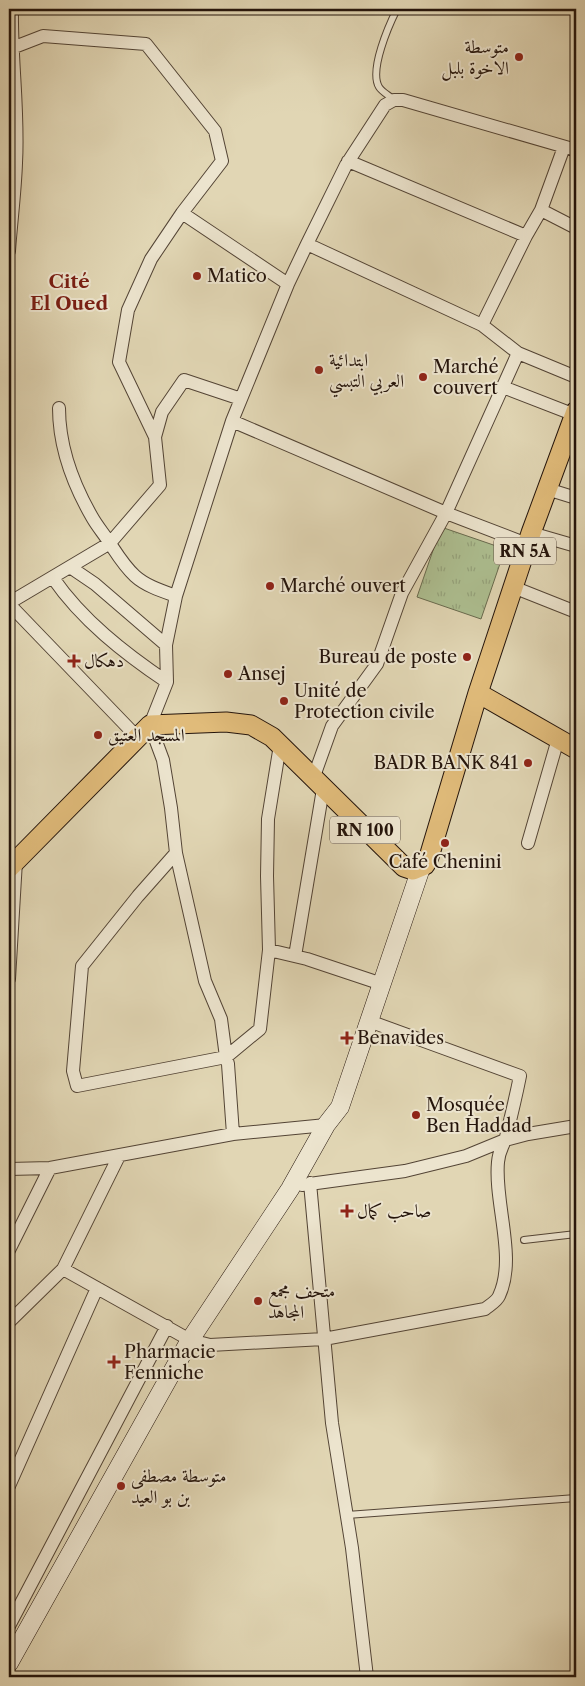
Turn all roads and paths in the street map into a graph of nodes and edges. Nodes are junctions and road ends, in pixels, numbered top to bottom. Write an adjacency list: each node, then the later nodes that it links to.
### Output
1 (12, 9): 3 (street)
2 (397, 9): 4 (lane)
3 (12, 48): 8 (street); 12 (street)
4 (394, 100): 5 (street); 6 (street)
5 (570, 148): 7 (street)
6 (348, 161): 10 (street); 11 (street)
7 (541, 210): 9 (street); 10 (street)
8 (182, 213): 13 (street); 22 (street)
9 (576, 228)
10 (526, 236): 14 (street)
11 (307, 244): 13 (street); 14 (street)
12 (9, 251)
13 (288, 284): 18 (street)
14 (482, 325): 15 (street)
15 (518, 354): 16 (street); 17 (street)
16 (576, 377)
17 (503, 387): 20 (street); 25 (street)
18 (241, 399): 21 (street); 22 (street)
19 (60, 408): 27 (street)
20 (575, 413): 23 (main road, RN 5A)
21 (232, 422): 25 (street); 32 (street)
22 (155, 437): 27 (street)
23 (547, 489): 24 (street); 26 (main road, RN 5A)
24 (576, 498)
25 (446, 513): 26 (street); 42 (street)
26 (529, 538): 28 (street); 31 (main road, RN 5A)
27 (110, 543): 29 (street); 32 (street)
28 (576, 546)
29 (70, 567): 30 (street); 35 (street)
30 (53, 578): 33 (street); 36 (street)
31 (513, 587): 34 (street); 37 (main road, RN 5A)
32 (176, 596): 35 (street)
33 (9, 604): 38 (street)
34 (576, 612)
35 (166, 645): 36 (street)
36 (167, 682): 38 (street)
37 (478, 693): 39 (main road); 46 (main road)
38 (144, 731): 40 (main road, RN 100); 44 (street); 45 (main road)
39 (558, 739): 41 (main road); 43 (street)
40 (280, 745): 42 (main road, RN 100); 47 (street)
41 (576, 749)
42 (318, 784): 46 (main road, RN 100); 48 (street)
43 (528, 843)
44 (176, 853): 52 (street); 52 (street)
45 (12, 864): 49 (street)
46 (421, 868): 50 (street)
47 (269, 950): 48 (street); 52 (street)
48 (296, 956): 50 (street)
49 (9, 979)
50 (382, 984): 51 (street)
51 (368, 1021): 54 (street); 57 (street)
52 (226, 1057): 56 (street)
53 (576, 1114): 55 (street)
54 (326, 1125): 56 (street); 62 (street)
55 (574, 1126): 57 (street)
56 (233, 1134): 58 (street)
57 (505, 1140): 61 (street); 70 (street)
58 (119, 1156): 59 (street); 66 (street)
59 (50, 1168): 60 (street); 65 (street)
60 (9, 1169)
61 (310, 1183): 62 (street); 70 (street)
62 (290, 1189): 71 (street)
63 (576, 1234): 64 (lane)
64 (524, 1240)
65 (9, 1250)
66 (64, 1269): 67 (street); 68 (street)
67 (97, 1288): 69 (street); 72 (street)
68 (9, 1322)
69 (167, 1326): 71 (street); 75 (street)
70 (324, 1338): 71 (street); 74 (street)
71 (190, 1340): 76 (street)
72 (9, 1486)
73 (576, 1498): 74 (lane)
74 (346, 1515): 77 (street)
75 (9, 1626)
76 (9, 1663)
77 (367, 1677)

